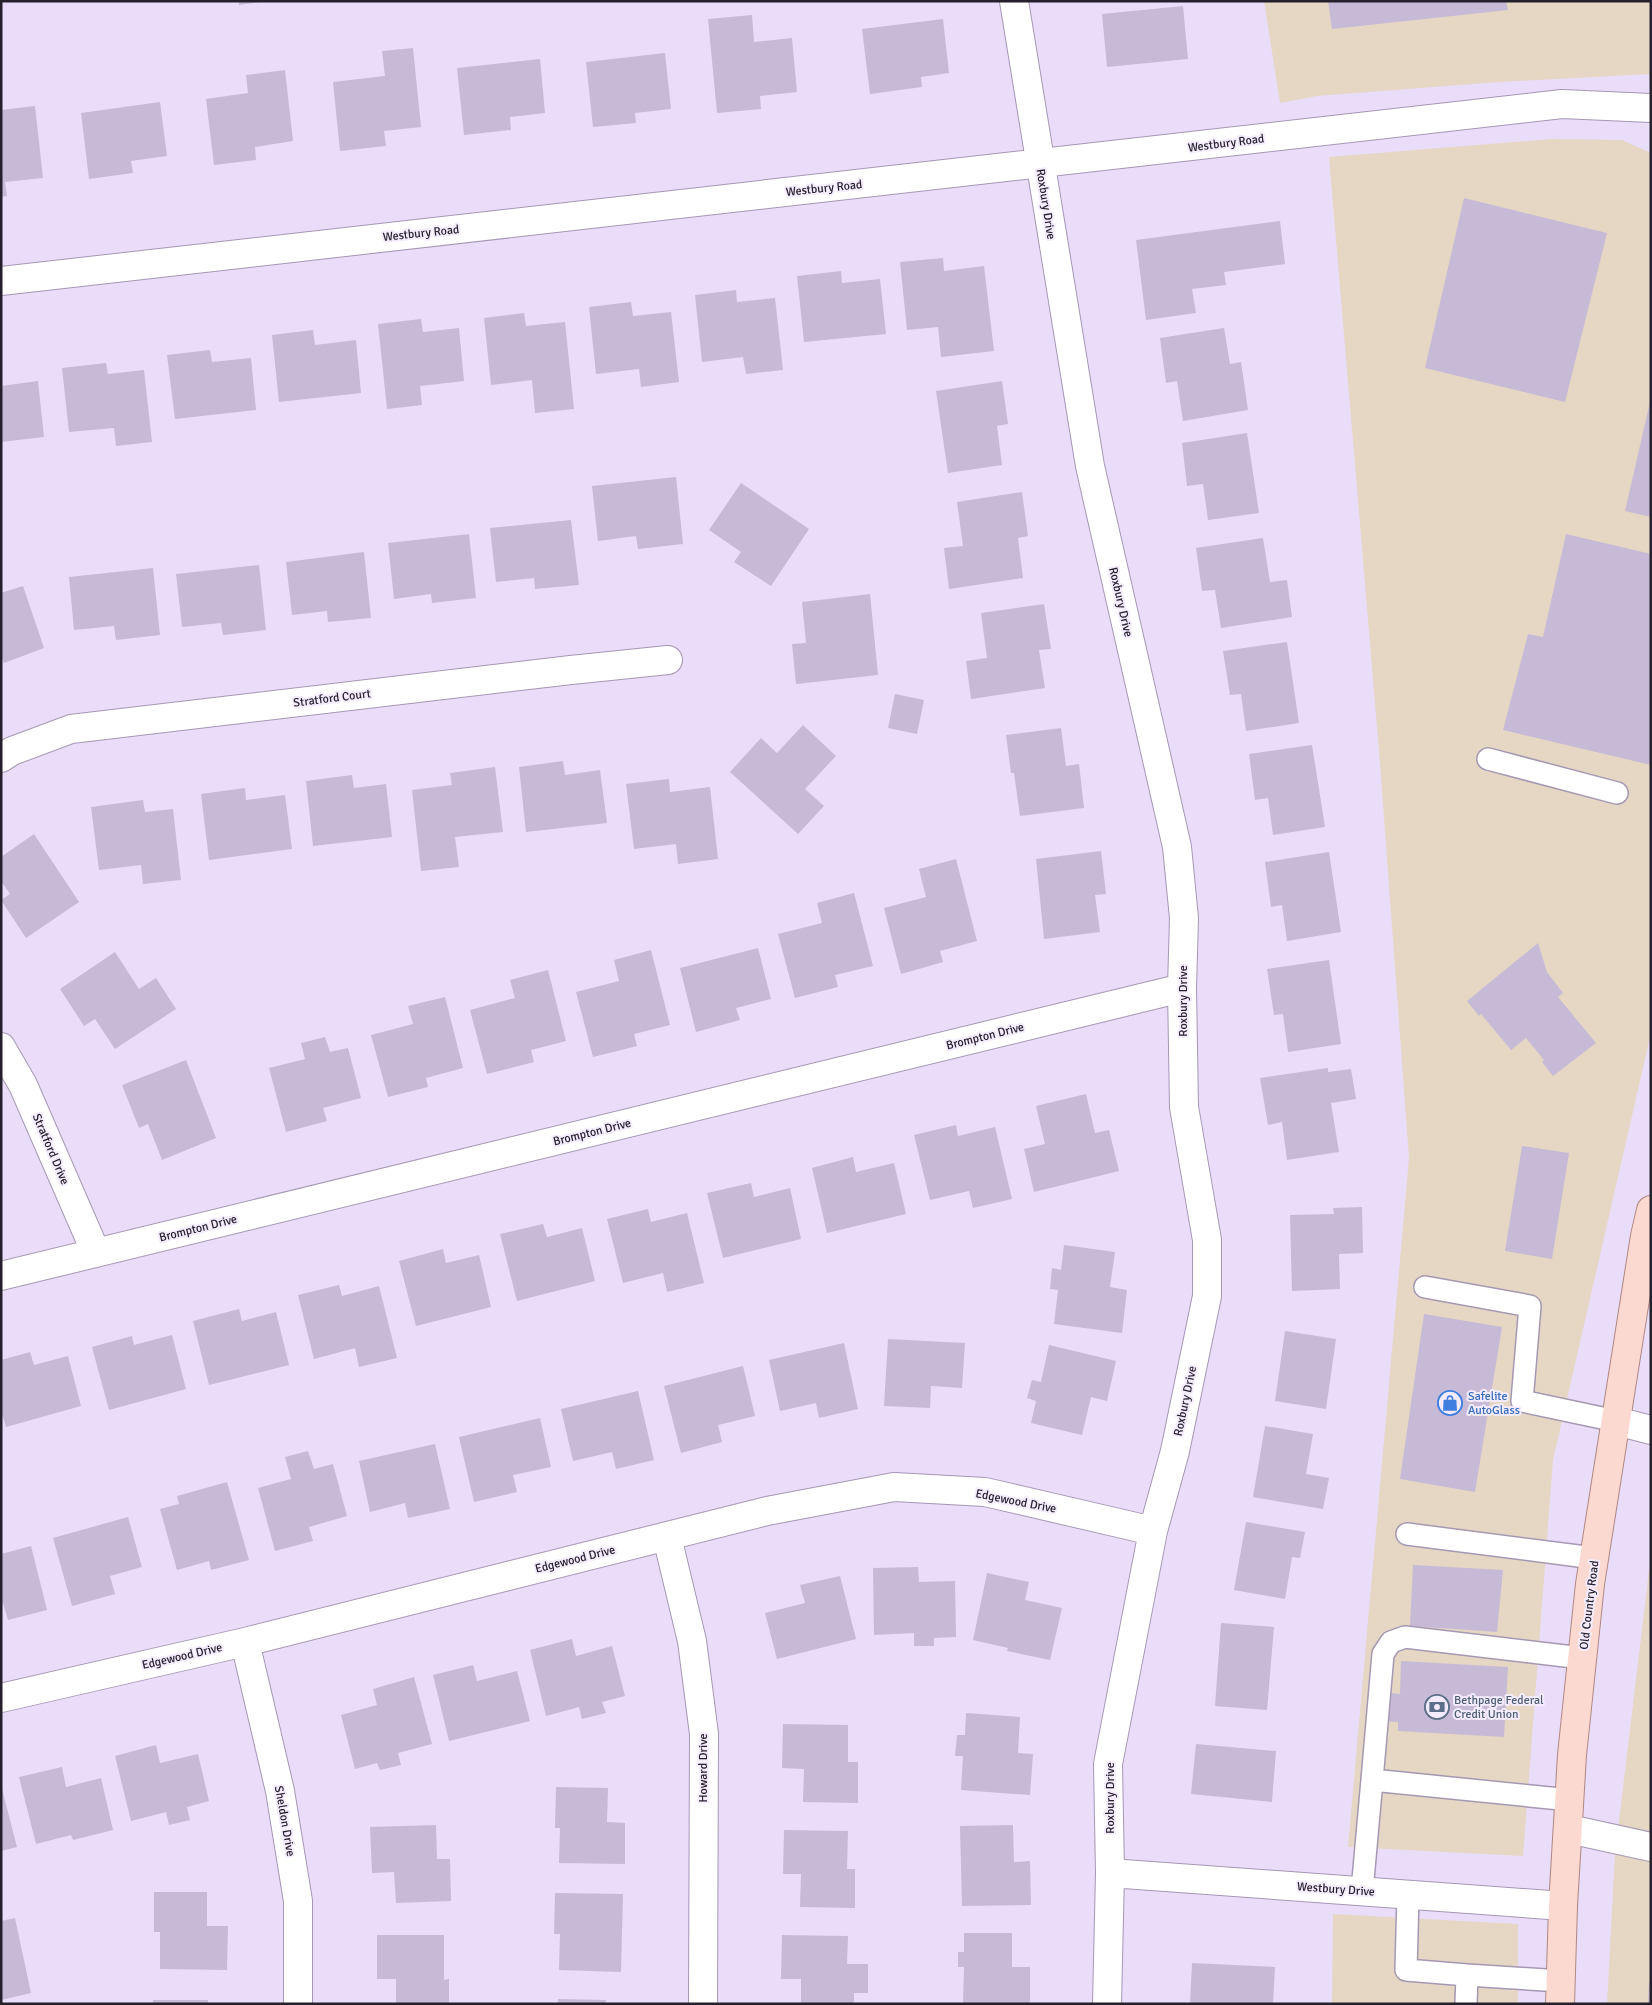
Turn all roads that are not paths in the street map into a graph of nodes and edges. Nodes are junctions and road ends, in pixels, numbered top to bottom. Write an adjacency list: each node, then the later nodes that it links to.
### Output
1 (1014, 1): 3 (street, Roxbury Drive)
2 (1649, 109): 3 (street, Westbury Road)
3 (1039, 164): 4 (street, Westbury Road); 9 (street, Roxbury Drive)
4 (1, 280)
5 (668, 660): 6 (street, Stratford Court)
6 (1, 758)
7 (1488, 759): 8 (lane)
8 (1617, 793)
9 (1182, 988): 12 (street, Brompton Drive); 17 (street, Roxbury Drive)
10 (1, 1047): 12 (street, Stratford Drive)
11 (1651, 1210): 15 (main road, Old Country Road)
12 (96, 1253): 13 (street, Brompton Drive)
13 (1, 1276)
14 (1424, 1287): 15 (lane)
15 (1616, 1421): 16 (street); 20 (main road, Old Country Road)
16 (1651, 1430)
17 (1153, 1531): 19 (street, Edgewood Drive); 28 (street, Roxbury Drive)
18 (1407, 1534): 20 (lane)
19 (666, 1537): 21 (street, Edgewood Drive); 35 (street, Howard Drive)
20 (1594, 1558): 22 (main road, Old Country Road)
21 (244, 1642): 23 (street, Edgewood Drive); 34 (street, Sheldon Drive)
22 (1582, 1658): 24 (lane); 25 (main road, Old Country Road)
23 (1, 1698)
24 (1372, 1780): 25 (lane); 29 (lane)
25 (1570, 1800): 26 (main road, Old Country Road)
26 (1569, 1829): 27 (street); 31 (main road, Old Country Road)
27 (1651, 1847)
28 (1110, 1873): 29 (street, Westbury Drive); 36 (street, Roxbury Drive)
29 (1362, 1891): 30 (street, Westbury Drive)
30 (1408, 1894): 31 (street, Westbury Drive); 32 (lane)
31 (1563, 1906): 33 (main road, Old Country Road)
32 (1467, 1975): 33 (lane); 37 (lane)
33 (1560, 1992)
34 (298, 2004)
35 (703, 2004)
36 (1107, 2004)
37 (1466, 2004)

